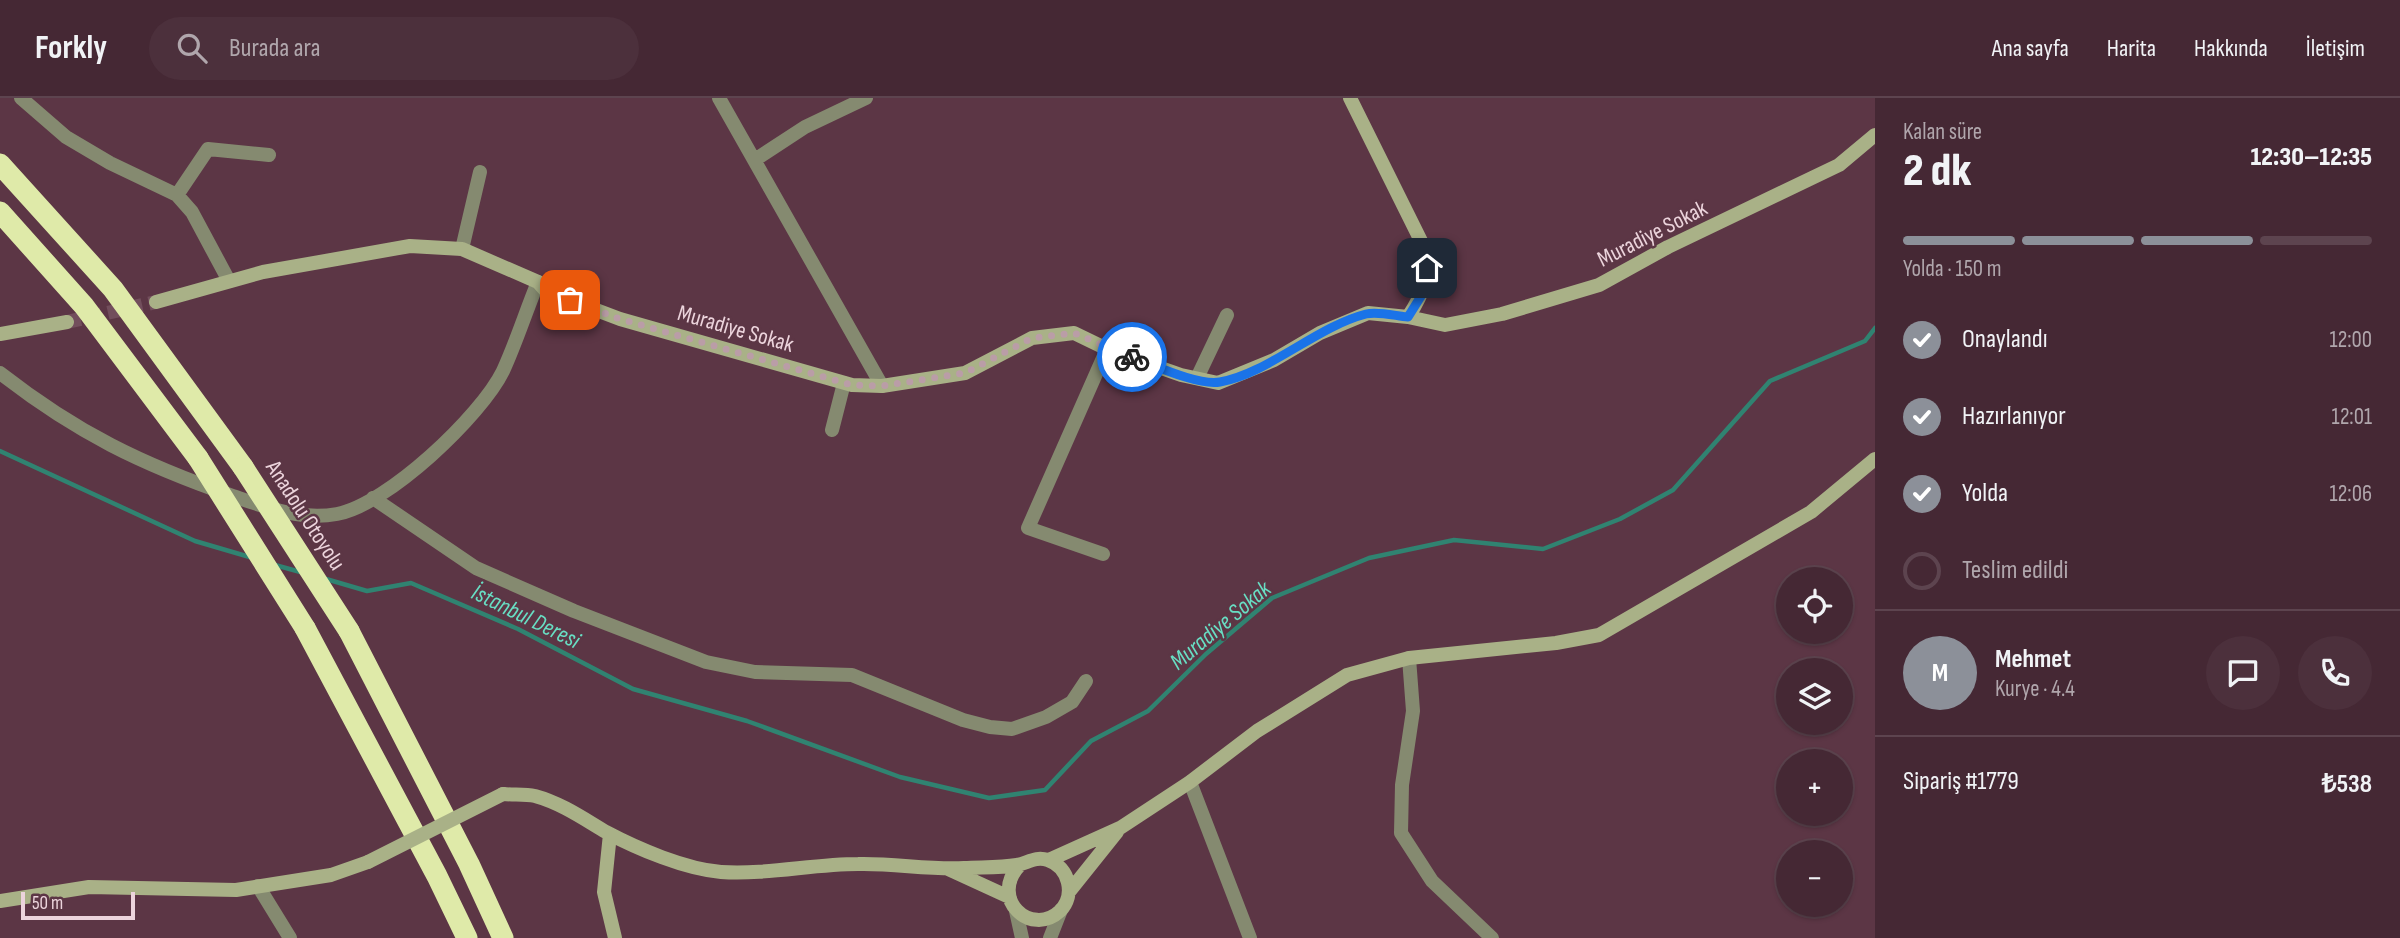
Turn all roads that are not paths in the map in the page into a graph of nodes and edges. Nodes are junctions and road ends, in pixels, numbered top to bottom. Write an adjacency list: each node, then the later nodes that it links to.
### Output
1 (21, 98): 5 (street)
2 (719, 98): 8 (street)
3 (866, 98): 8 (street)
4 (1350, 98): 18 (street)
5 (39, 105): 11 (street)
6 (1875, 135): 18 (street, Muradiye Sokak)
7 (270, 155): 11 (street)
8 (756, 159): 25 (street)
9 (0, 164): 45 (highway, Anadolu Otoyolu, bridge)
10 (480, 172): 13 (street)
11 (177, 195): 14 (street)
12 (0, 212): 44 (highway, bridge)
13 (462, 249): 14 (street, Muradiye Sokak); 15 (street, Muradiye Sokak)
14 (229, 281): 16 (street, Muradiye Sokak)
15 (538, 282): 24 (street, Muradiye Sokak); 28 (street)
16 (156, 302)
17 (1227, 315): 23 (street)
18 (1408, 317): 23 (street, Muradiye Sokak)
19 (67, 322): 20 (street)
20 (0, 334)
21 (1107, 349): 23 (street, Muradiye Sokak); 25 (street, Muradiye Sokak); 29 (street)
22 (0, 373): 28 (street)
23 (1198, 379)
24 (844, 383): 25 (street, Muradiye Sokak); 26 (street)
25 (882, 386)
26 (832, 430)
27 (1875, 459): 30 (street)
28 (373, 498): 31 (street)
29 (1104, 554)
30 (1409, 658): 32 (street); 50 (street)
31 (1086, 681)
32 (1190, 782): 33 (street); 49 (street)
33 (1120, 828): 35 (street); 39 (street)
34 (610, 834): 37 (street); 38 (street, bridge); 46 (street)
35 (1049, 860): 36 (street); 39 (street)
36 (1020, 864): 37 (street); 41 (street)
37 (947, 869): 41 (street)
38 (258, 886): 40 (street); 43 (street)
39 (1069, 892): 42 (street)
40 (0, 901)
41 (1012, 904): 42 (street); 47 (street)
42 (1061, 910): 48 (street)
43 (290, 938)
44 (467, 938)
45 (503, 938)
46 (615, 938)
47 (1022, 938)
48 (1050, 938)
49 (1250, 938)
50 (1492, 938)

